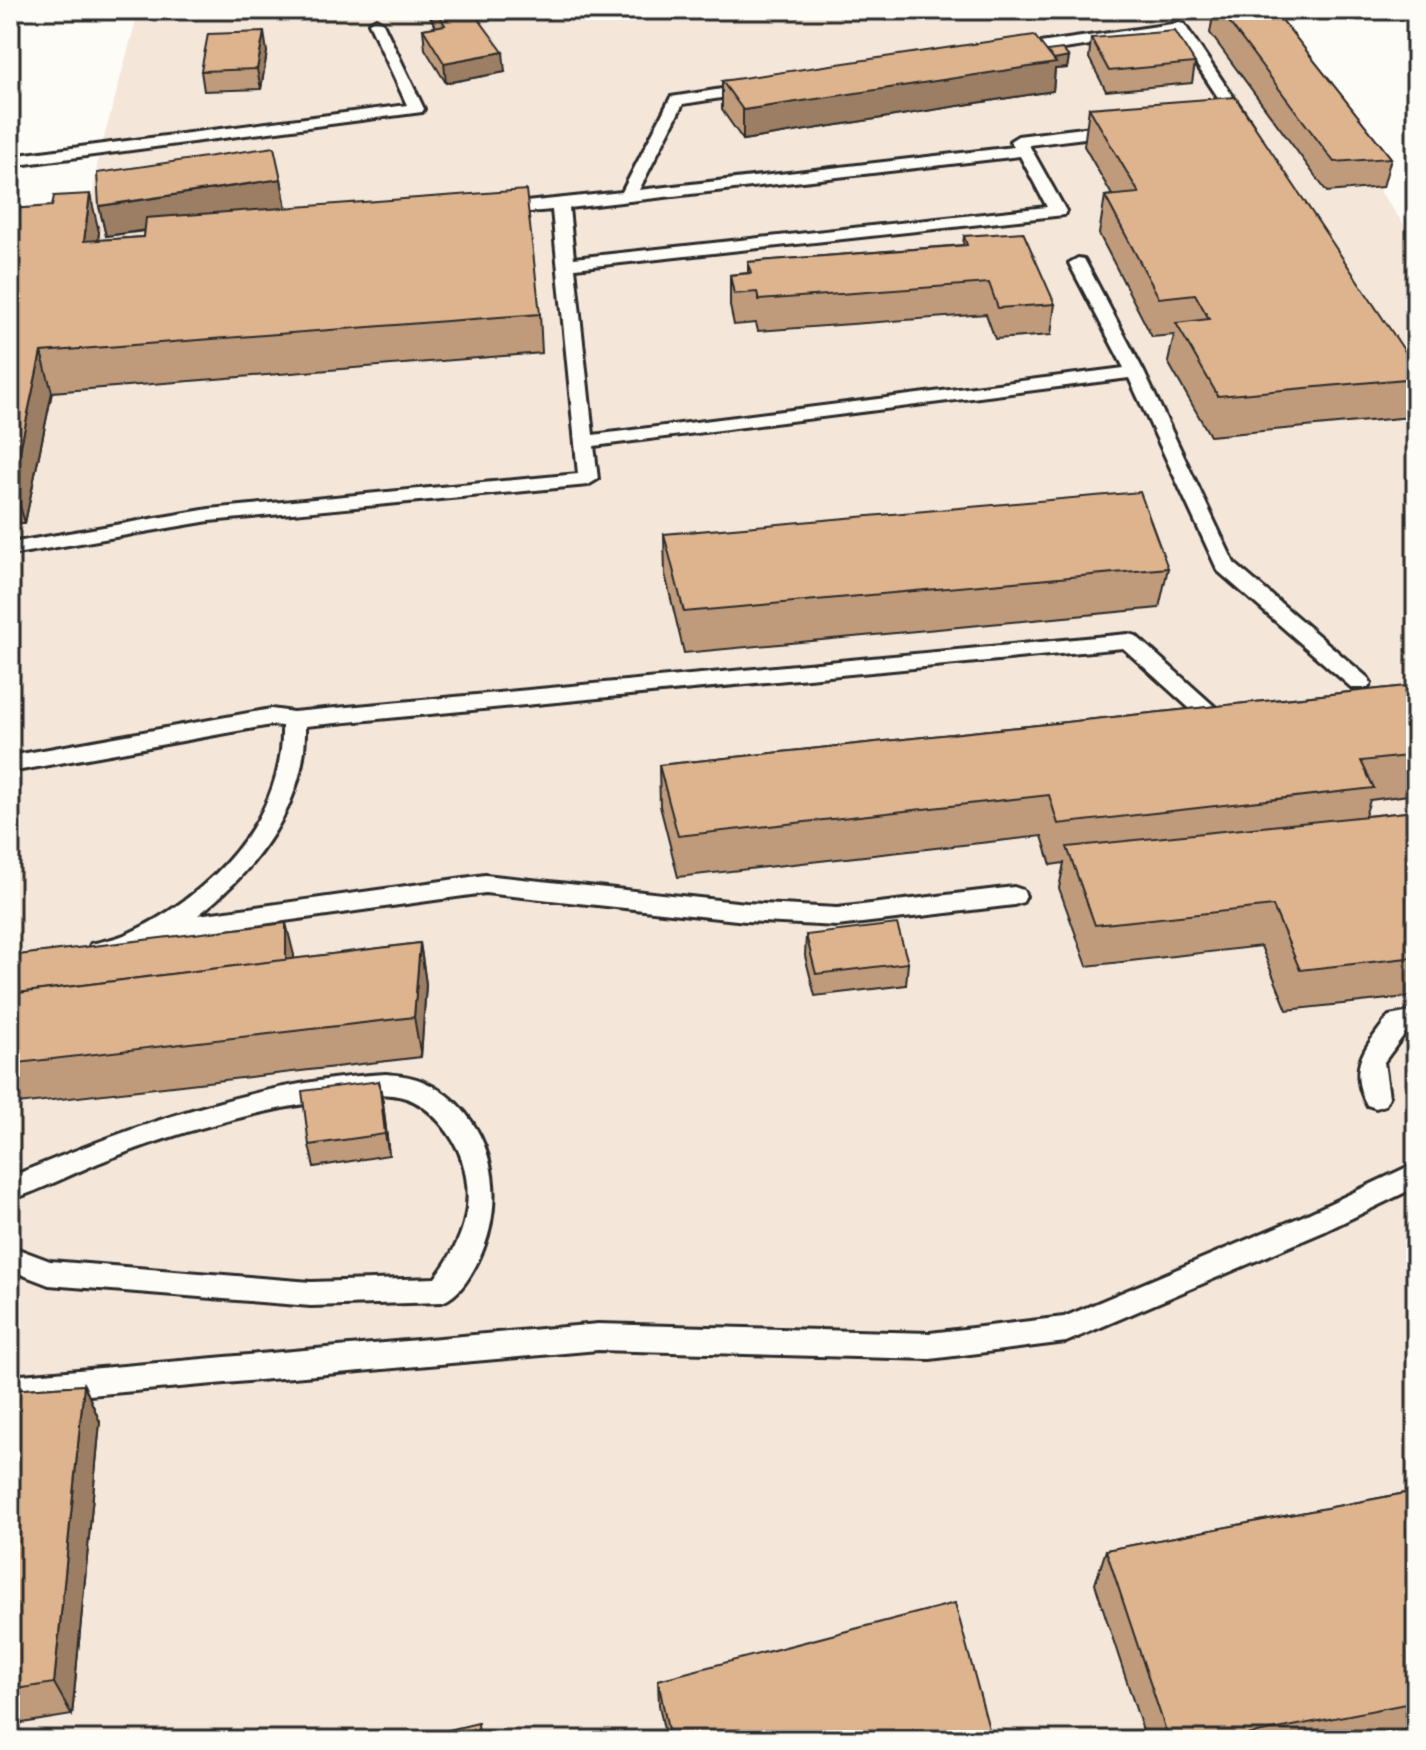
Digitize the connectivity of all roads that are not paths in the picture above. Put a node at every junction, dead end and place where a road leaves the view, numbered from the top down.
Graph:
1 (376, 23) dead end
2 (991, 55) edge
3 (771, 86) edge
4 (1127, 127) edge
5 (1255, 140) edge
6 (1025, 151) junction
7 (10, 161) edge
8 (628, 196) junction
9 (560, 204) junction
10 (481, 212) edge
11 (1078, 263) dead end
12 (566, 264) junction
13 (1135, 372) junction
14 (584, 442) junction
15 (10, 549) edge
16 (1360, 683) dead end
17 (293, 720) junction
18 (1216, 720) edge
19 (10, 764) edge
20 (1014, 896) dead end
21 (160, 929) junction
22 (85, 953) edge
23 (1416, 1021) edge
24 (1376, 1097) dead end
25 (1416, 1174) edge
26 (10, 1189) edge
27 (10, 1258) edge
28 (10, 1389) edge

1 - 7 lane
2 - 5 lane
3 - 8 lane
4 - 6 lane
6 - 8 lane
6 - 12 lane
8 - 9 lane
9 - 10 lane
9 - 12 lane
11 - 13 lane
12 - 14 lane
13 - 14 lane
13 - 16 lane
14 - 15 lane
17 - 18 lane
17 - 19 lane
17 - 21 lane
20 - 21 lane
21 - 22 lane
23 - 24 lane
25 - 28 lane
26 - 27 lane

